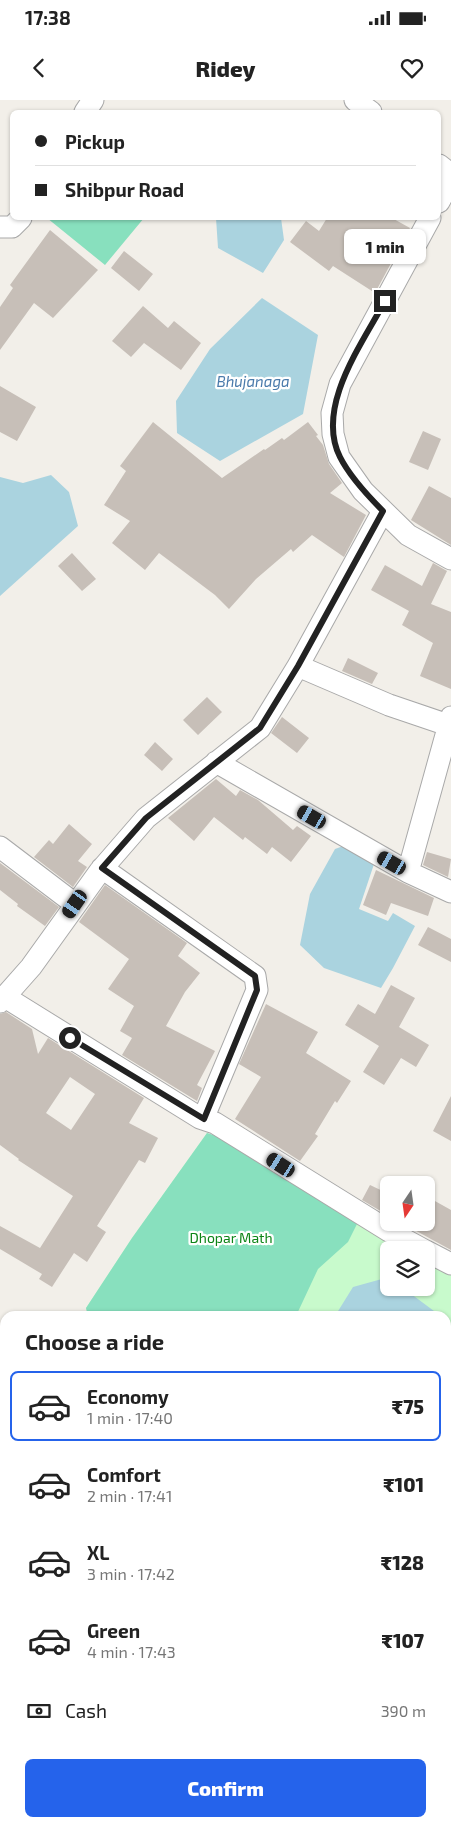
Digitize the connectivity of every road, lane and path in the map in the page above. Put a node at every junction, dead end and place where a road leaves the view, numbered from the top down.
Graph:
1 (355, 100) edge
2 (368, 110) edge
3 (451, 179) edge
4 (441, 198) edge
5 (19, 220) edge
6 (429, 220) edge
7 (0, 227) edge
8 (383, 511) junction
9 (451, 559) edge
10 (298, 666) junction
11 (450, 721) edge
12 (216, 762) junction
13 (0, 847) edge
14 (102, 868) junction
15 (408, 872) junction
16 (451, 892) edge
17 (75, 904) junction
18 (2, 1000) edge
19 (204, 1119) junction
20 (407, 1241) edge
21 (435, 1256) edge
22 (451, 1264) edge

1 - 2 street
3 - 4 street
5 - 7 street
6 - 8 street
8 - 9 street
8 - 10 street
10 - 11 street
10 - 12 street
11 - 15 street
12 - 14 street
12 - 15 street
13 - 17 street
14 - 17 street
14 - 19 street
15 - 16 street
17 - 18 street
18 - 19 street
19 - 20 street
21 - 22 street

